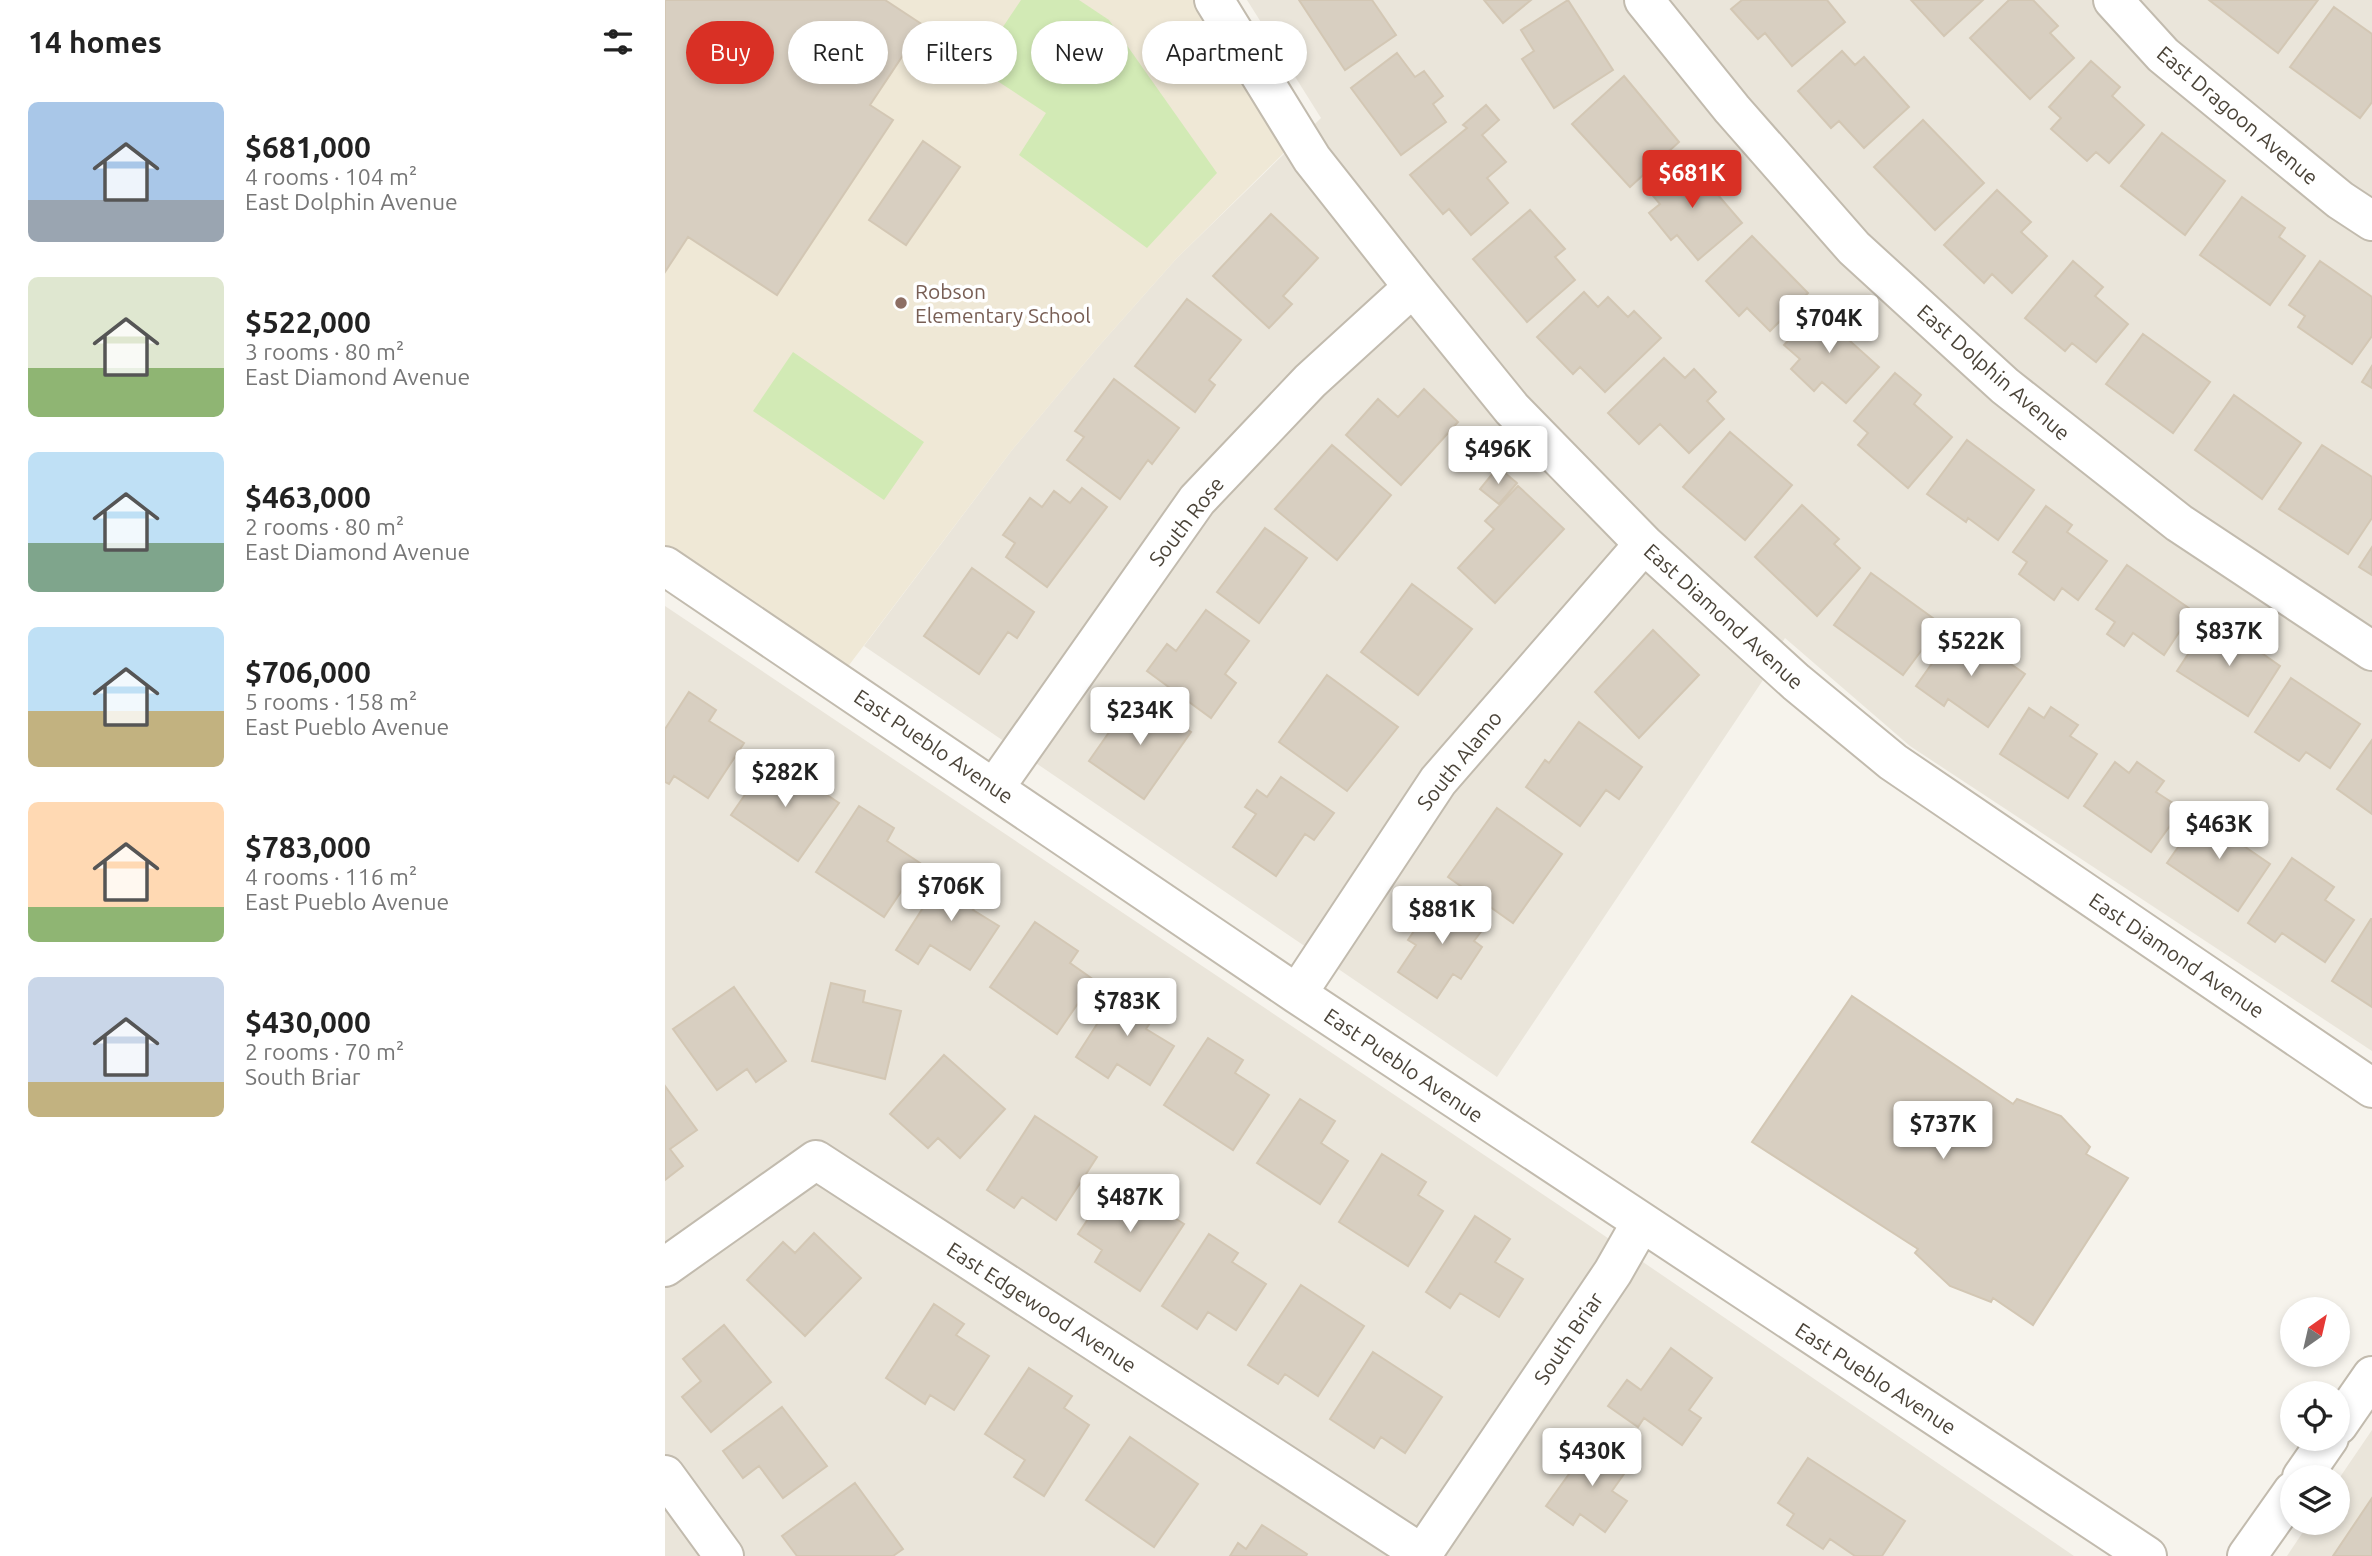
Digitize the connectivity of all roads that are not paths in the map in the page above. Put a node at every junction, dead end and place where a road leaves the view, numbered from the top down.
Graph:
1 (1214, 0) edge
2 (1644, 0) edge
3 (2113, 0) edge
4 (2372, 221) edge
5 (1413, 287) junction
6 (1644, 544) junction
7 (665, 566) edge
8 (2372, 651) edge
9 (995, 787) junction
10 (1297, 994) junction
11 (2372, 1088) edge
12 (1641, 1223) junction
13 (665, 1267) edge
14 (2372, 1376) edge
15 (2350, 1408) edge
16 (665, 1475) edge
17 (2280, 1510) edge
18 (1422, 1555) edge
19 (724, 1556) edge
20 (2147, 1556) edge
21 (2248, 1556) edge

1 - 5 street, East Diamond Avenue
2 - 8 street, East Dolphin Avenue
3 - 4 street, East Dragoon Avenue
5 - 6 street, East Diamond Avenue
5 - 9 street, South Rose
6 - 10 street, South Alamo
6 - 11 street, East Diamond Avenue
7 - 9 street, East Pueblo Avenue
9 - 10 street, East Pueblo Avenue
10 - 12 street, East Pueblo Avenue
12 - 18 street, South Briar
12 - 20 street, East Pueblo Avenue
13 - 18 street, East Edgewood Avenue
14 - 15 street
16 - 19 street
17 - 21 street

